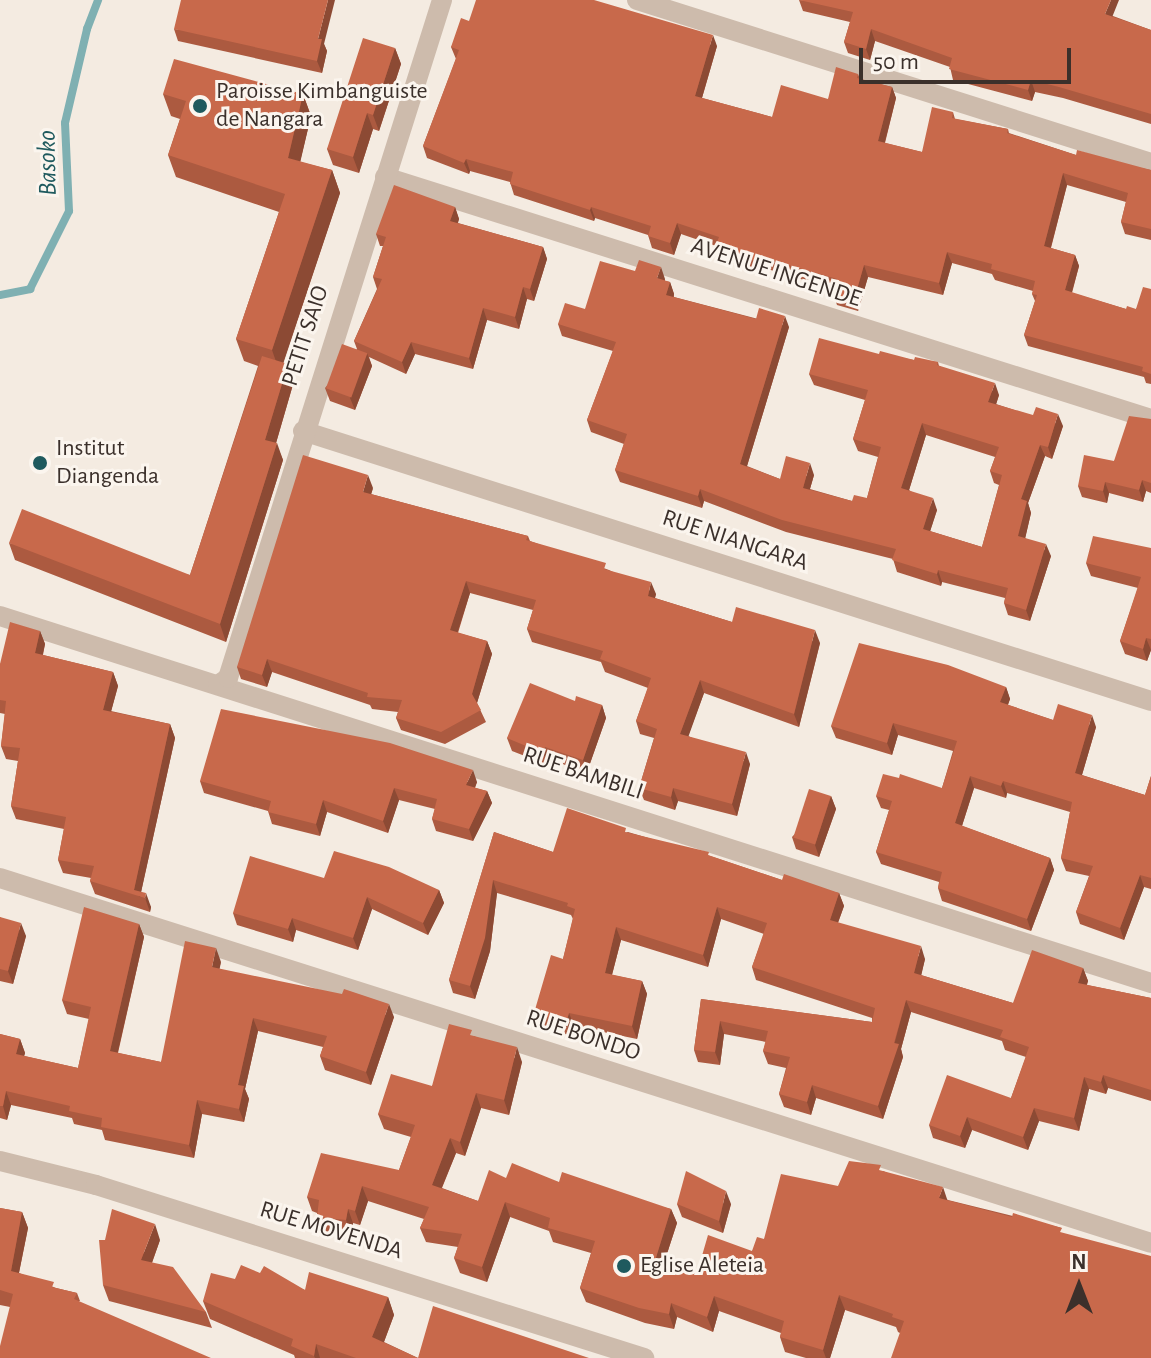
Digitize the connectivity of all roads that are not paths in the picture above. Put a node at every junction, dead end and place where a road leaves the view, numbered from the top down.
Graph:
1 (442, 0) edge
2 (637, 0) edge
3 (1151, 163) edge
4 (385, 177) junction
5 (1151, 419) edge
6 (303, 431) junction
7 (0, 616) edge
8 (218, 685) junction
9 (1151, 701) edge
10 (0, 878) edge
11 (1151, 983) edge
12 (0, 1161) edge
13 (1151, 1243) edge
14 (644, 1358) edge

1 - 4 street, PETIT SAIO
2 - 3 street
4 - 5 street, AVENUE INGENDE
4 - 6 street, PETIT SAIO
6 - 8 street, PETIT SAIO
6 - 9 street, RUE NIANGARA
7 - 8 street, RUE BAMBILI
8 - 11 street, RUE BAMBILI
10 - 13 street, RUE BONDO
12 - 14 street, RUE MOVENDA

